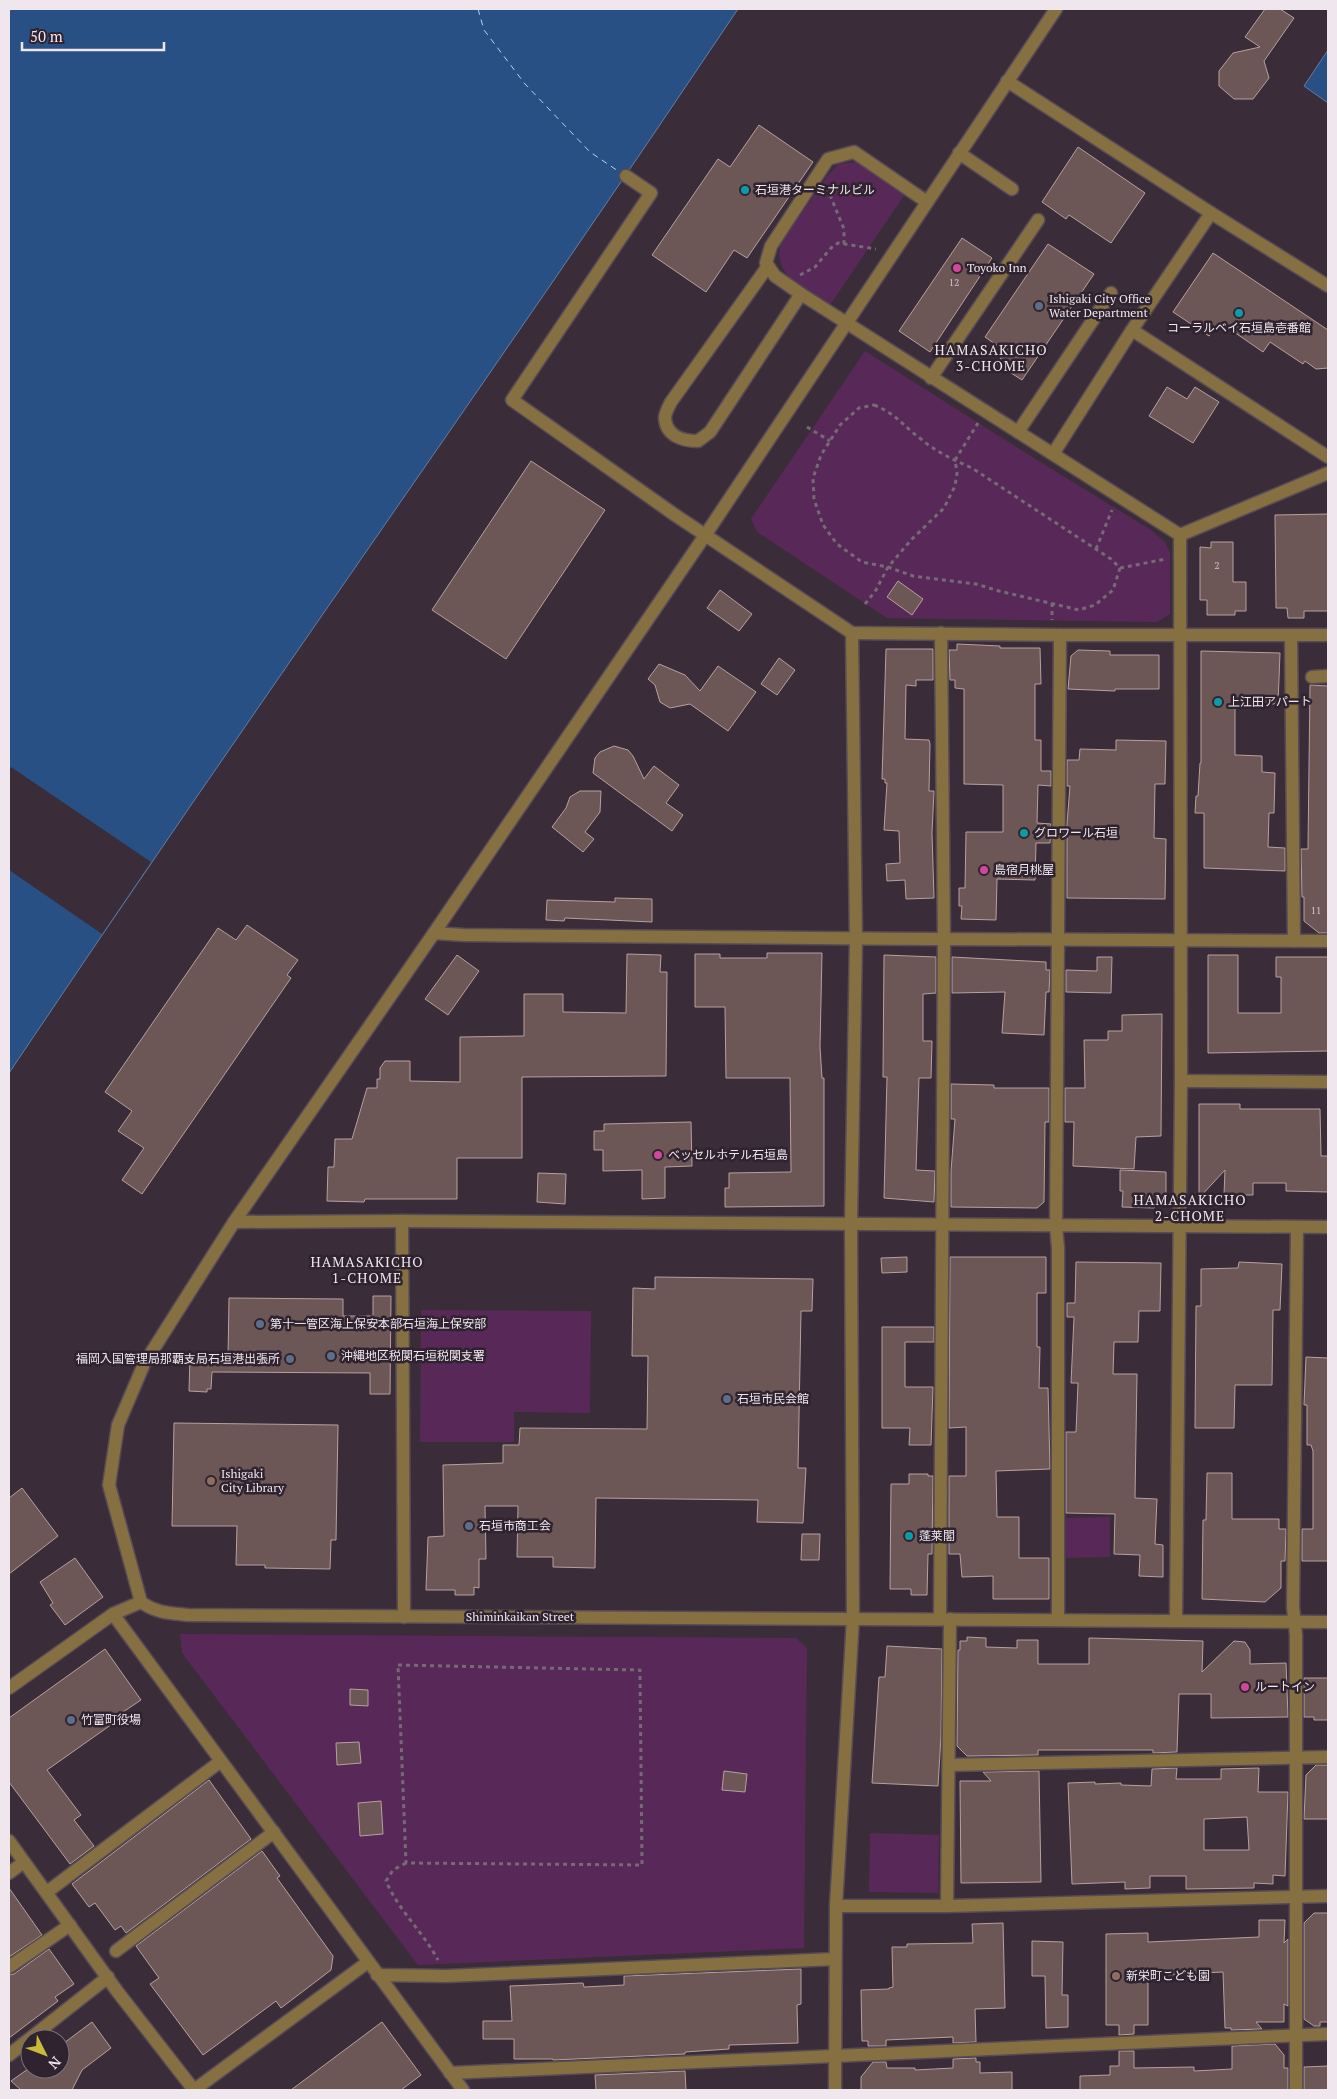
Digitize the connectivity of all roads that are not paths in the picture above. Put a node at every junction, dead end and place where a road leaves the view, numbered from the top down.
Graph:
1 (1056, 9) edge
2 (1007, 81) junction
3 (959, 154) junction
4 (626, 176) dead end
5 (1012, 190) dead end
6 (927, 202) junction
7 (1211, 213) junction
8 (1038, 220) dead end
9 (768, 266) junction
10 (1328, 286) edge
11 (1111, 293) dead end
12 (801, 294) junction
13 (847, 324) junction
14 (1132, 330) junction
15 (931, 378) junction
16 (1018, 432) junction
17 (1053, 454) junction
18 (1328, 457) edge
19 (1328, 473) edge
20 (706, 534) junction
21 (1180, 535) junction
22 (852, 633) junction
23 (941, 633) junction
24 (1181, 634) junction
25 (1060, 635) junction
26 (1291, 635) junction
27 (1328, 635) edge
28 (1328, 676) edge
29 (1312, 677) dead end
30 (434, 933) junction
31 (944, 939) junction
32 (856, 940) junction
33 (1180, 940) junction
34 (1294, 941) junction
35 (1328, 941) edge
36 (1058, 942) junction
37 (1181, 1081) junction
38 (1328, 1082) edge
39 (402, 1220) junction
40 (234, 1222) junction
41 (850, 1225) junction
42 (941, 1225) junction
43 (1056, 1226) junction
44 (1179, 1226) junction
45 (1297, 1227) junction
46 (1328, 1227) edge
47 (141, 1602) junction
48 (113, 1614) junction
49 (404, 1617) junction
50 (853, 1618) junction
51 (945, 1619) junction
52 (1058, 1620) junction
53 (1176, 1620) junction
54 (1295, 1622) junction
55 (1328, 1622) edge
56 (9, 1688) edge
57 (1328, 1757) edge
58 (1297, 1758) junction
59 (221, 1761) junction
60 (949, 1765) junction
61 (274, 1832) junction
62 (9, 1841) edge
63 (24, 1862) junction
64 (9, 1873) edge
65 (47, 1892) junction
66 (1328, 1896) edge
67 (1295, 1897) junction
68 (836, 1906) junction
69 (947, 1906) junction
70 (70, 1925) junction
71 (116, 1950) dead end
72 (835, 1959) junction
73 (368, 1962) junction
74 (9, 1967) edge
75 (377, 1975) junction
76 (108, 1977) junction
77 (1328, 2034) edge
78 (1297, 2035) junction
79 (9, 2055) edge
80 (834, 2056) junction
81 (450, 2073) junction
82 (194, 2090) edge
83 (463, 2090) edge
84 (835, 2090) edge
85 (1296, 2090) edge

1 - 2 street
2 - 3 street
2 - 7 street
3 - 5 street
3 - 6 street
4 - 20 street
6 - 9 street
6 - 13 street
7 - 10 street
7 - 14 street
8 - 15 street
9 - 12 street
9 - 12 street
11 - 16 street
12 - 13 street
13 - 15 street
13 - 20 street
14 - 17 street
14 - 18 street
15 - 16 street
16 - 17 street
17 - 21 street
19 - 21 street
20 - 22 street
20 - 30 street
21 - 24 street
22 - 23 street
22 - 32 street
23 - 25 street
23 - 31 street
24 - 25 street
24 - 26 street
24 - 33 street
25 - 36 street
26 - 27 street
26 - 34 street
28 - 29 street
30 - 32 street
30 - 40 street
31 - 32 street
31 - 36 street
31 - 42 street
32 - 41 street
33 - 34 street
33 - 36 street
33 - 37 street
34 - 35 street
36 - 43 street
37 - 38 street
37 - 44 street
39 - 40 street
39 - 41 street
39 - 49 street
40 - 47 street
41 - 42 street
41 - 50 street
42 - 43 street
42 - 51 street
43 - 44 street
43 - 52 street
44 - 45 street
44 - 53 street
45 - 46 street
45 - 54 street
47 - 48 street
47 - 49 street, Shiminkaikan Street
48 - 56 street
48 - 59 street
49 - 50 street, Shiminkaikan Street
50 - 51 street, Shiminkaikan Street
50 - 68 street
51 - 52 street, Shiminkaikan Street
51 - 60 street
52 - 53 street, Shiminkaikan Street
53 - 54 street, Shiminkaikan Street
54 - 55 street, Shiminkaikan Street
54 - 58 street
57 - 58 street
58 - 60 street
58 - 67 street
59 - 61 street
59 - 65 street
60 - 69 street
61 - 71 street
61 - 73 street
62 - 63 street
63 - 64 street
63 - 65 street
65 - 70 street
66 - 67 street
67 - 69 street
67 - 78 street
68 - 69 street
68 - 72 street
70 - 74 street
70 - 76 street
72 - 75 street
72 - 80 street
73 - 75 street
73 - 82 street
75 - 81 street
76 - 79 street
76 - 82 street
77 - 78 street
78 - 80 street
78 - 85 street
80 - 81 street
80 - 84 street
81 - 83 street

